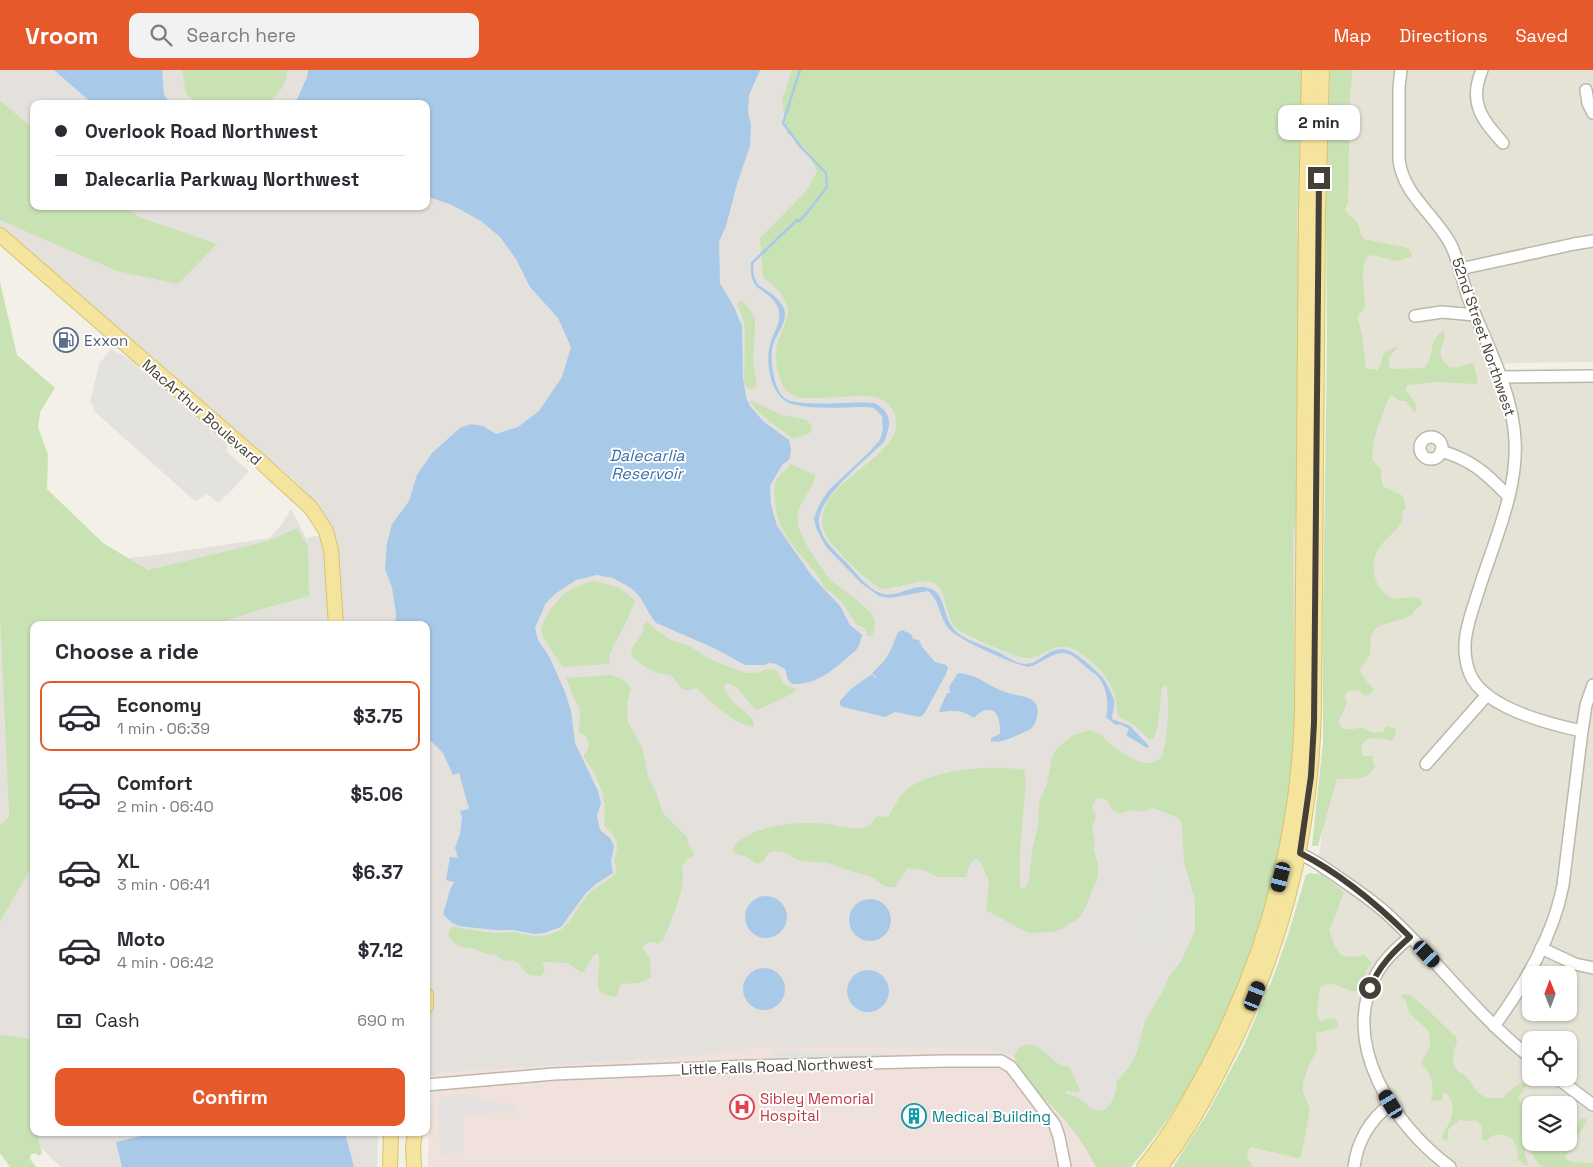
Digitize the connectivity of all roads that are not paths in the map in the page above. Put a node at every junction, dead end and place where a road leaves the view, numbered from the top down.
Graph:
1 (1309, 70) edge
2 (1322, 70) edge
3 (1401, 70) edge
4 (1482, 70) edge
5 (1586, 90) dead end
6 (1593, 113) edge
7 (1503, 143) dead end
8 (0, 236) edge
9 (1593, 241) edge
10 (1460, 269) junction
11 (1475, 315) junction
12 (1415, 316) dead end
13 (1593, 376) edge
14 (1500, 377) junction
15 (1441, 451) dead end
16 (1508, 496) junction
17 (336, 621) edge
18 (1593, 685) edge
19 (1487, 695) junction
20 (1582, 731) junction
21 (1426, 764) dead end
22 (1294, 851) junction
23 (1410, 937) junction
24 (1541, 948) junction
25 (1593, 968) edge
26 (1494, 1026) junction
27 (1522, 1050) edge
28 (430, 1085) edge
29 (1568, 1086) edge
30 (1391, 1104) junction
31 (1593, 1105) edge
32 (392, 1136) edge
33 (414, 1136) edge
34 (390, 1167) edge
35 (414, 1167) edge
36 (1065, 1167) edge
37 (1144, 1167) edge
38 (1160, 1167) edge
39 (1354, 1167) edge
40 (1450, 1167) edge

1 - 22 main road
2 - 22 main road
3 - 10 street, 52nd Street Northwest
4 - 7 street
5 - 6 street
8 - 17 main road, MacArthur Boulevard
9 - 10 street
10 - 11 street, 52nd Street Northwest
11 - 12 street
11 - 14 street, 52nd Street Northwest
13 - 14 street
14 - 16 street, 52nd Street Northwest
15 - 16 street
16 - 19 street, 52nd Street Northwest
18 - 20 street
19 - 20 street
19 - 21 street
20 - 24 street
22 - 23 street
22 - 37 main road
22 - 38 main road
23 - 26 street
23 - 30 street
24 - 25 street
24 - 26 street
26 - 27 street
28 - 36 street, Little Falls Road Northwest
29 - 31 street
30 - 39 street
30 - 40 street
32 - 34 main road
33 - 35 main road

